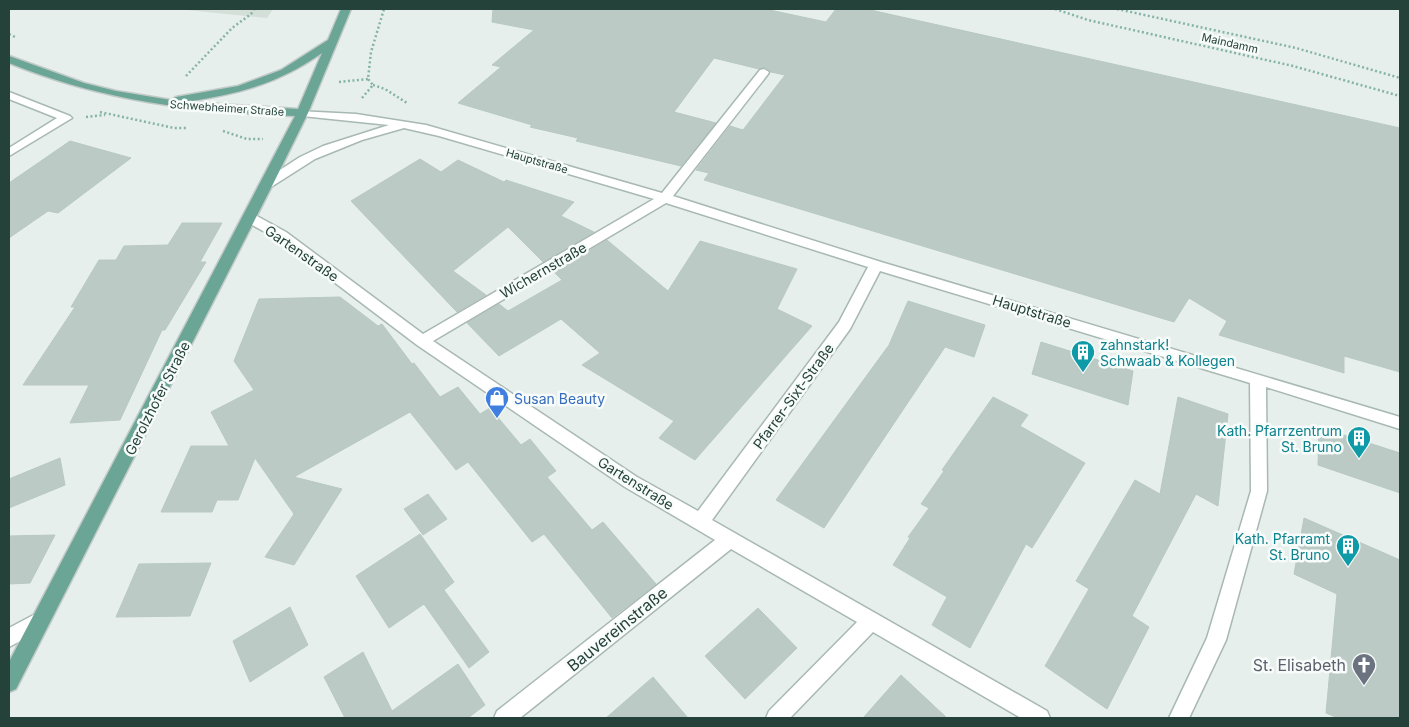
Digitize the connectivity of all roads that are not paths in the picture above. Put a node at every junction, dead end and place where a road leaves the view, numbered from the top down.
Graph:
1 (346, 9) edge
2 (333, 41) junction
3 (9, 59) edge
4 (764, 72) dead end
5 (9, 94) edge
6 (155, 102) junction
7 (302, 113) junction
8 (408, 124) junction
9 (9, 153) edge
10 (267, 184) junction
11 (665, 198) junction
12 (250, 218) junction
13 (876, 265) junction
14 (422, 341) junction
15 (1258, 379) junction
16 (1400, 423) edge
17 (700, 522) junction
18 (730, 539) junction
19 (41, 620) junction
20 (871, 621) junction
21 (9, 638) edge
22 (9, 682) edge
23 (504, 718) edge
24 (776, 718) edge
25 (1040, 718) edge
26 (1179, 718) edge

1 - 2 main road, Gerolzhofer Straße
2 - 6 main road
2 - 7 main road, Gerolzhofer Straße
3 - 6 main road, Schwebheimer Straße
4 - 11 street
5 - 9 street
6 - 7 main road, Schwebheimer Straße
7 - 8 street, Hauptstraße
7 - 10 main road, Gerolzhofer Straße
8 - 10 street, Hauptstraße
8 - 11 street, Hauptstraße
10 - 12 main road, Gerolzhofer Straße
11 - 13 street, Hauptstraße
11 - 14 street, Wichernstraße
12 - 14 street, Gartenstraße
12 - 19 main road, Gerolzhofer Straße
13 - 15 street, Hauptstraße
13 - 17 street, Pfarrer-Sixt-Straße
14 - 17 street, Gartenstraße
15 - 16 street, Hauptstraße
15 - 26 street
17 - 18 street, Gartenstraße
18 - 20 street, Gartenstraße
18 - 23 street, Bauvereinstraße
19 - 21 street
19 - 22 main road, Gerolzhofer Straße
20 - 24 street
20 - 25 street, Gartenstraße

